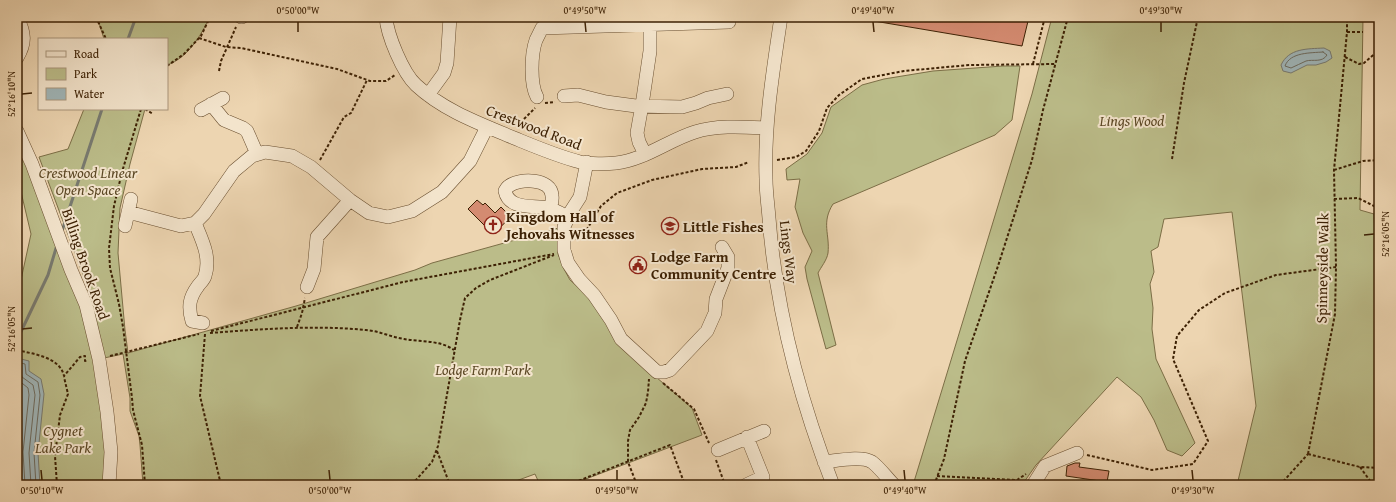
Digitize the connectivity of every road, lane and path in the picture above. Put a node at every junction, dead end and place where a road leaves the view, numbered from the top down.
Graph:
1 (17, 17) edge
2 (96, 17) edge
3 (210, 17) edge
4 (242, 17) edge
5 (386, 17) edge
6 (450, 17) edge
7 (781, 17) edge
8 (1045, 17) edge
9 (1068, 17) edge
10 (1198, 17) edge
11 (1346, 17) edge
12 (650, 21) edge
13 (726, 21) edge
14 (1347, 32) junction
15 (1363, 32) dead end
16 (106, 38) edge
17 (199, 38) junction
18 (227, 47) junction
19 (1379, 50) edge
20 (1344, 56) junction
21 (17, 58) edge
22 (1033, 64) junction
23 (1055, 64) junction
24 (168, 65) edge
25 (404, 68) junction
26 (219, 70) dead end
27 (367, 80) junction
28 (727, 94) dead end
29 (428, 95) junction
30 (564, 96) dead end
31 (541, 100) joint
32 (212, 104) dead end
33 (642, 105) junction
34 (141, 110) edge
35 (147, 110) edge
36 (153, 114) dead end
37 (487, 127) junction
38 (767, 128) junction
39 (17, 131) edge
40 (513, 137) junction
41 (258, 154) junction
42 (645, 154) junction
43 (1172, 159) dead end
44 (776, 160) dead end
45 (1379, 160) edge
46 (587, 162) junction
47 (749, 162) dead end
48 (315, 169) junction
49 (1334, 170) junction
50 (132, 199) dead end
51 (1334, 199) junction
52 (350, 200) junction
53 (1379, 206) edge
54 (550, 209) dead end
55 (128, 212) junction
56 (568, 217) junction
57 (194, 222) junction
58 (125, 226) dead end
59 (722, 247) dead end
60 (562, 252) junction
61 (1336, 267) junction
62 (307, 287) joint
63 (303, 307) junction
64 (296, 327) junction
65 (204, 328) junction
66 (17, 350) edge
67 (455, 350) junction
68 (126, 352) junction
69 (99, 359) junction
70 (649, 366) junction
71 (64, 376) junction
72 (764, 431) dead end
73 (747, 438) junction
74 (436, 450) junction
75 (718, 450) dead end
76 (1077, 453) joint
77 (1308, 454) junction
78 (628, 462) junction
79 (824, 462) junction
80 (1360, 467) junction
81 (1379, 468) edge
82 (1029, 472) dead end
83 (937, 476) junction
84 (765, 481) edge
85 (57, 485) edge
86 (109, 485) edge
87 (145, 485) edge
88 (221, 485) edge
89 (406, 485) edge
90 (450, 485) edge
91 (579, 485) edge
92 (638, 485) edge
93 (685, 485) edge
94 (746, 485) edge
95 (833, 485) edge
96 (894, 485) edge
97 (934, 485) edge
98 (1033, 485) edge
99 (1280, 485) edge
100 (1374, 485) edge

1 - 21 street
2 - 16 path
3 - 17 path
4 - 18 path
5 - 25 street, Crestwood Road
6 - 29 street
7 - 38 street, Lings Way
8 - 22 path
9 - 23 path
10 - 43 path
11 - 14 path
12 - 13 street
12 - 31 street
12 - 33 street
14 - 15 path
14 - 20 path
17 - 18 path
17 - 24 path
18 - 26 path
18 - 27 path
19 - 20 path
20 - 49 path
22 - 23 path
22 - 44 path
23 - 83 path
25 - 27 path
25 - 29 street, Crestwood Road
27 - 48 path
28 - 33 street
29 - 37 street, Crestwood Road
30 - 33 street
31 - 40 path
32 - 41 street
33 - 42 street
34 - 68 path
35 - 36 path
37 - 40 street, Crestwood Road
37 - 52 street
38 - 42 street, Crestwood Road
38 - 79 street, Lings Way
39 - 69 street, Billing Brook Road
40 - 46 street, Crestwood Road
41 - 48 street
41 - 57 street
42 - 46 street, Crestwood Road
45 - 49 path
46 - 56 street
47 - 60 path
48 - 52 street
49 - 51 path
50 - 55 street
51 - 53 path, Spinneyside Walk
51 - 61 path, Spinneyside Walk
52 - 62 street
54 - 56 street
55 - 57 street
55 - 58 street
56 - 60 street
57 - 65 street
59 - 70 street
60 - 63 path
60 - 67 path
60 - 70 street
61 - 76 path
61 - 77 path, Spinneyside Walk
62 - 63 path
63 - 64 path
63 - 65 path
64 - 65 path
64 - 67 path
65 - 68 path
65 - 88 path
66 - 71 path
67 - 74 path
68 - 69 path
68 - 87 path
69 - 71 path
69 - 86 street, Billing Brook Road
70 - 78 path
71 - 85 path
72 - 73 street
73 - 75 street
73 - 84 street
74 - 89 path
74 - 90 path
76 - 98 street
77 - 80 path
77 - 99 path
78 - 91 path
78 - 92 path
78 - 93 path
79 - 95 street, Lings Way
79 - 96 street
80 - 81 path
80 - 100 path
82 - 83 path
83 - 97 path
84 - 94 street

